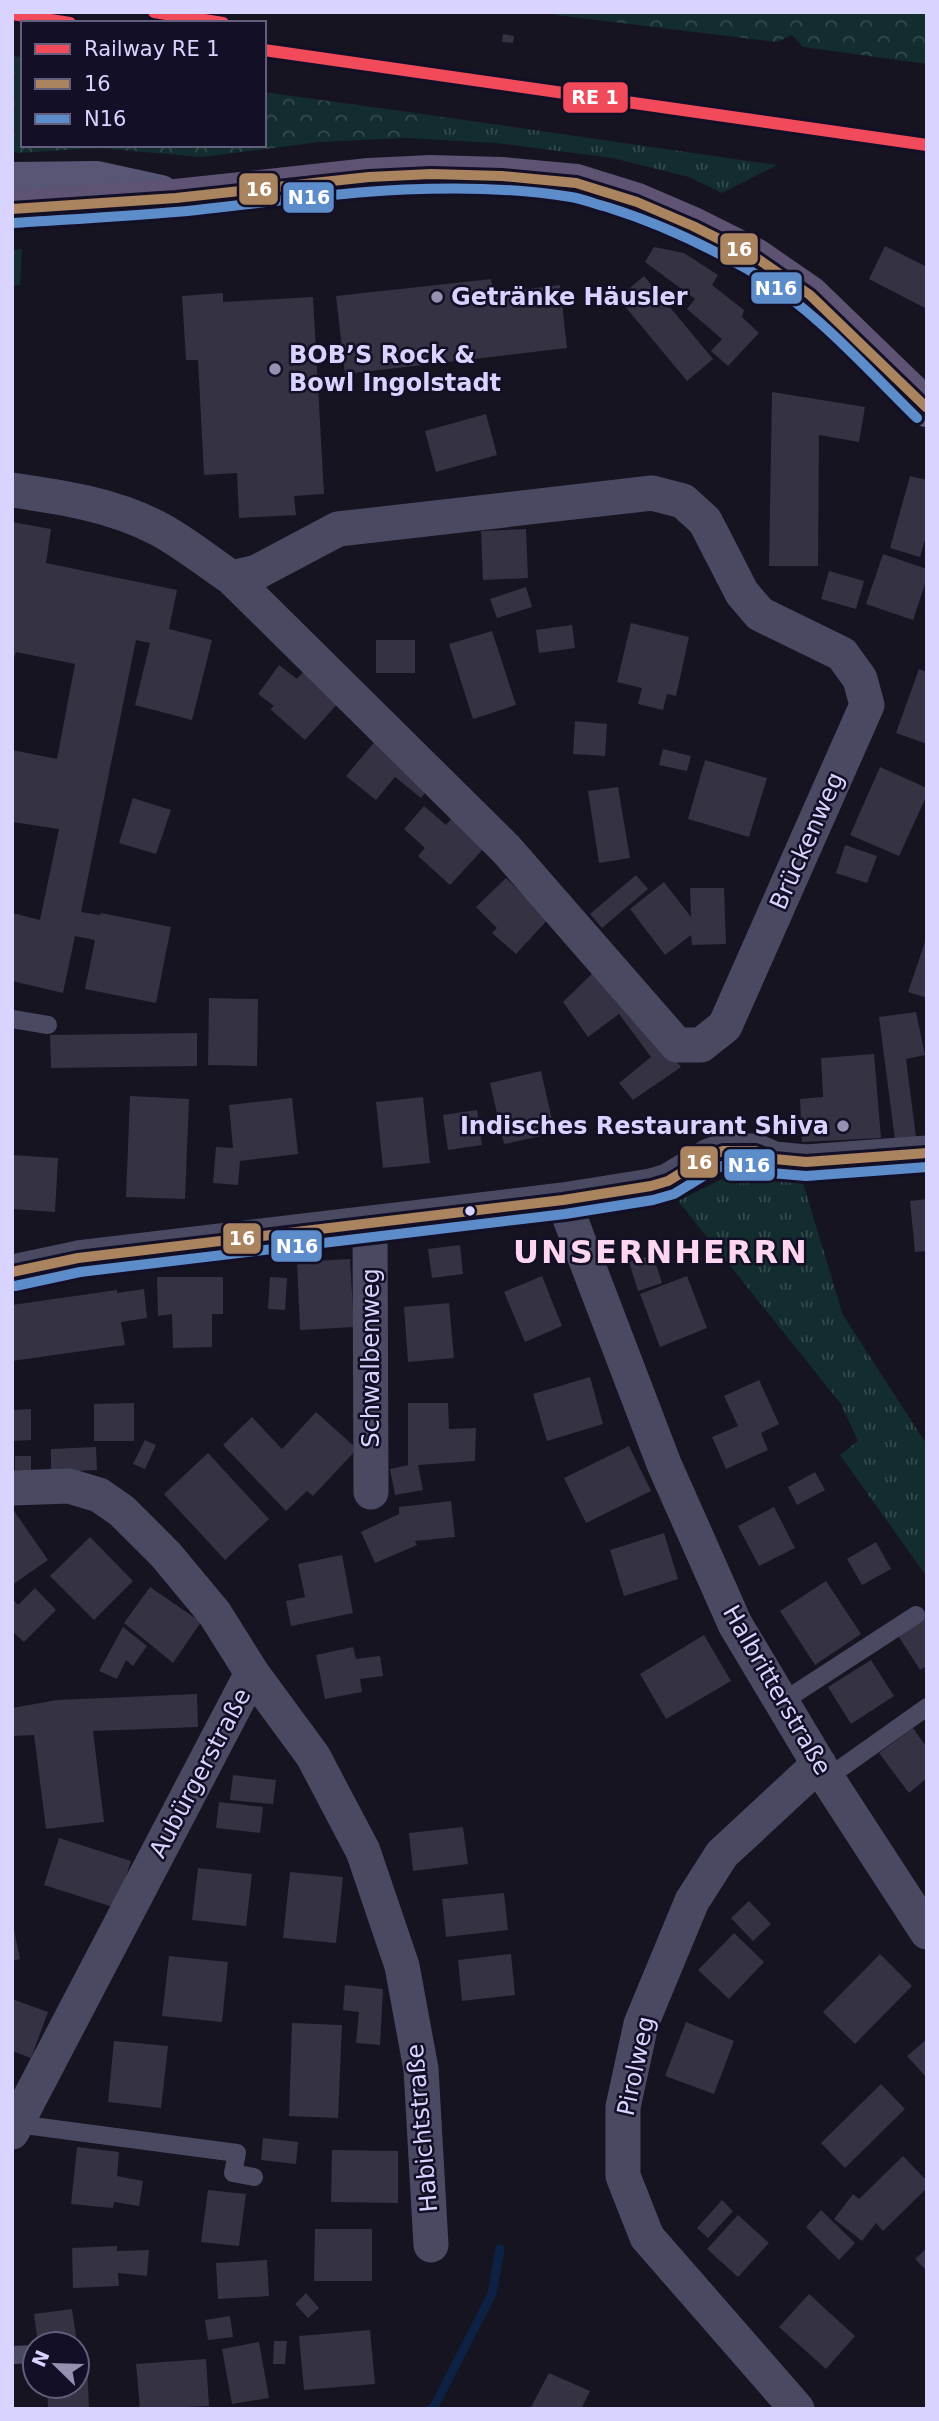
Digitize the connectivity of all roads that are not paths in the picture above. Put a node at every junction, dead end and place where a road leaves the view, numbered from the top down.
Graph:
1 (12, 181) edge
2 (176, 198) junction
3 (12, 209) edge
4 (927, 408) edge
5 (12, 490) edge
6 (232, 578) junction
7 (12, 1019) edge
8 (48, 1025) dead end
9 (927, 1153) edge
10 (563, 1199) junction
11 (370, 1223) junction
12 (12, 1272) edge
13 (12, 1488) edge
14 (371, 1492) dead end
15 (916, 1615) dead end
16 (252, 1673) junction
17 (782, 1702) junction
18 (927, 1707) edge
19 (823, 1771) junction
20 (927, 1932) edge
21 (15, 2128) edge
22 (254, 2177) dead end
23 (431, 2245) dead end
24 (797, 2409) edge

1 - 2 main road
2 - 3 main road
2 - 4 main road
5 - 6 street, Brückenweg
6 - 6 street, Brückenweg
7 - 8 lane
9 - 10 street
10 - 11 street
10 - 17 street, Halbritterstraße
11 - 12 street
11 - 14 street, Schwalbenweg
13 - 16 street, Aubürgerstraße
15 - 17 lane
16 - 21 street, Aubürgerstraße
16 - 23 street, Habichtstraße
17 - 19 street, Halbritterstraße
18 - 19 lane
19 - 20 street, Halbritterstraße
19 - 24 street, Pirolweg
21 - 22 lane, Aubürgerstraße

